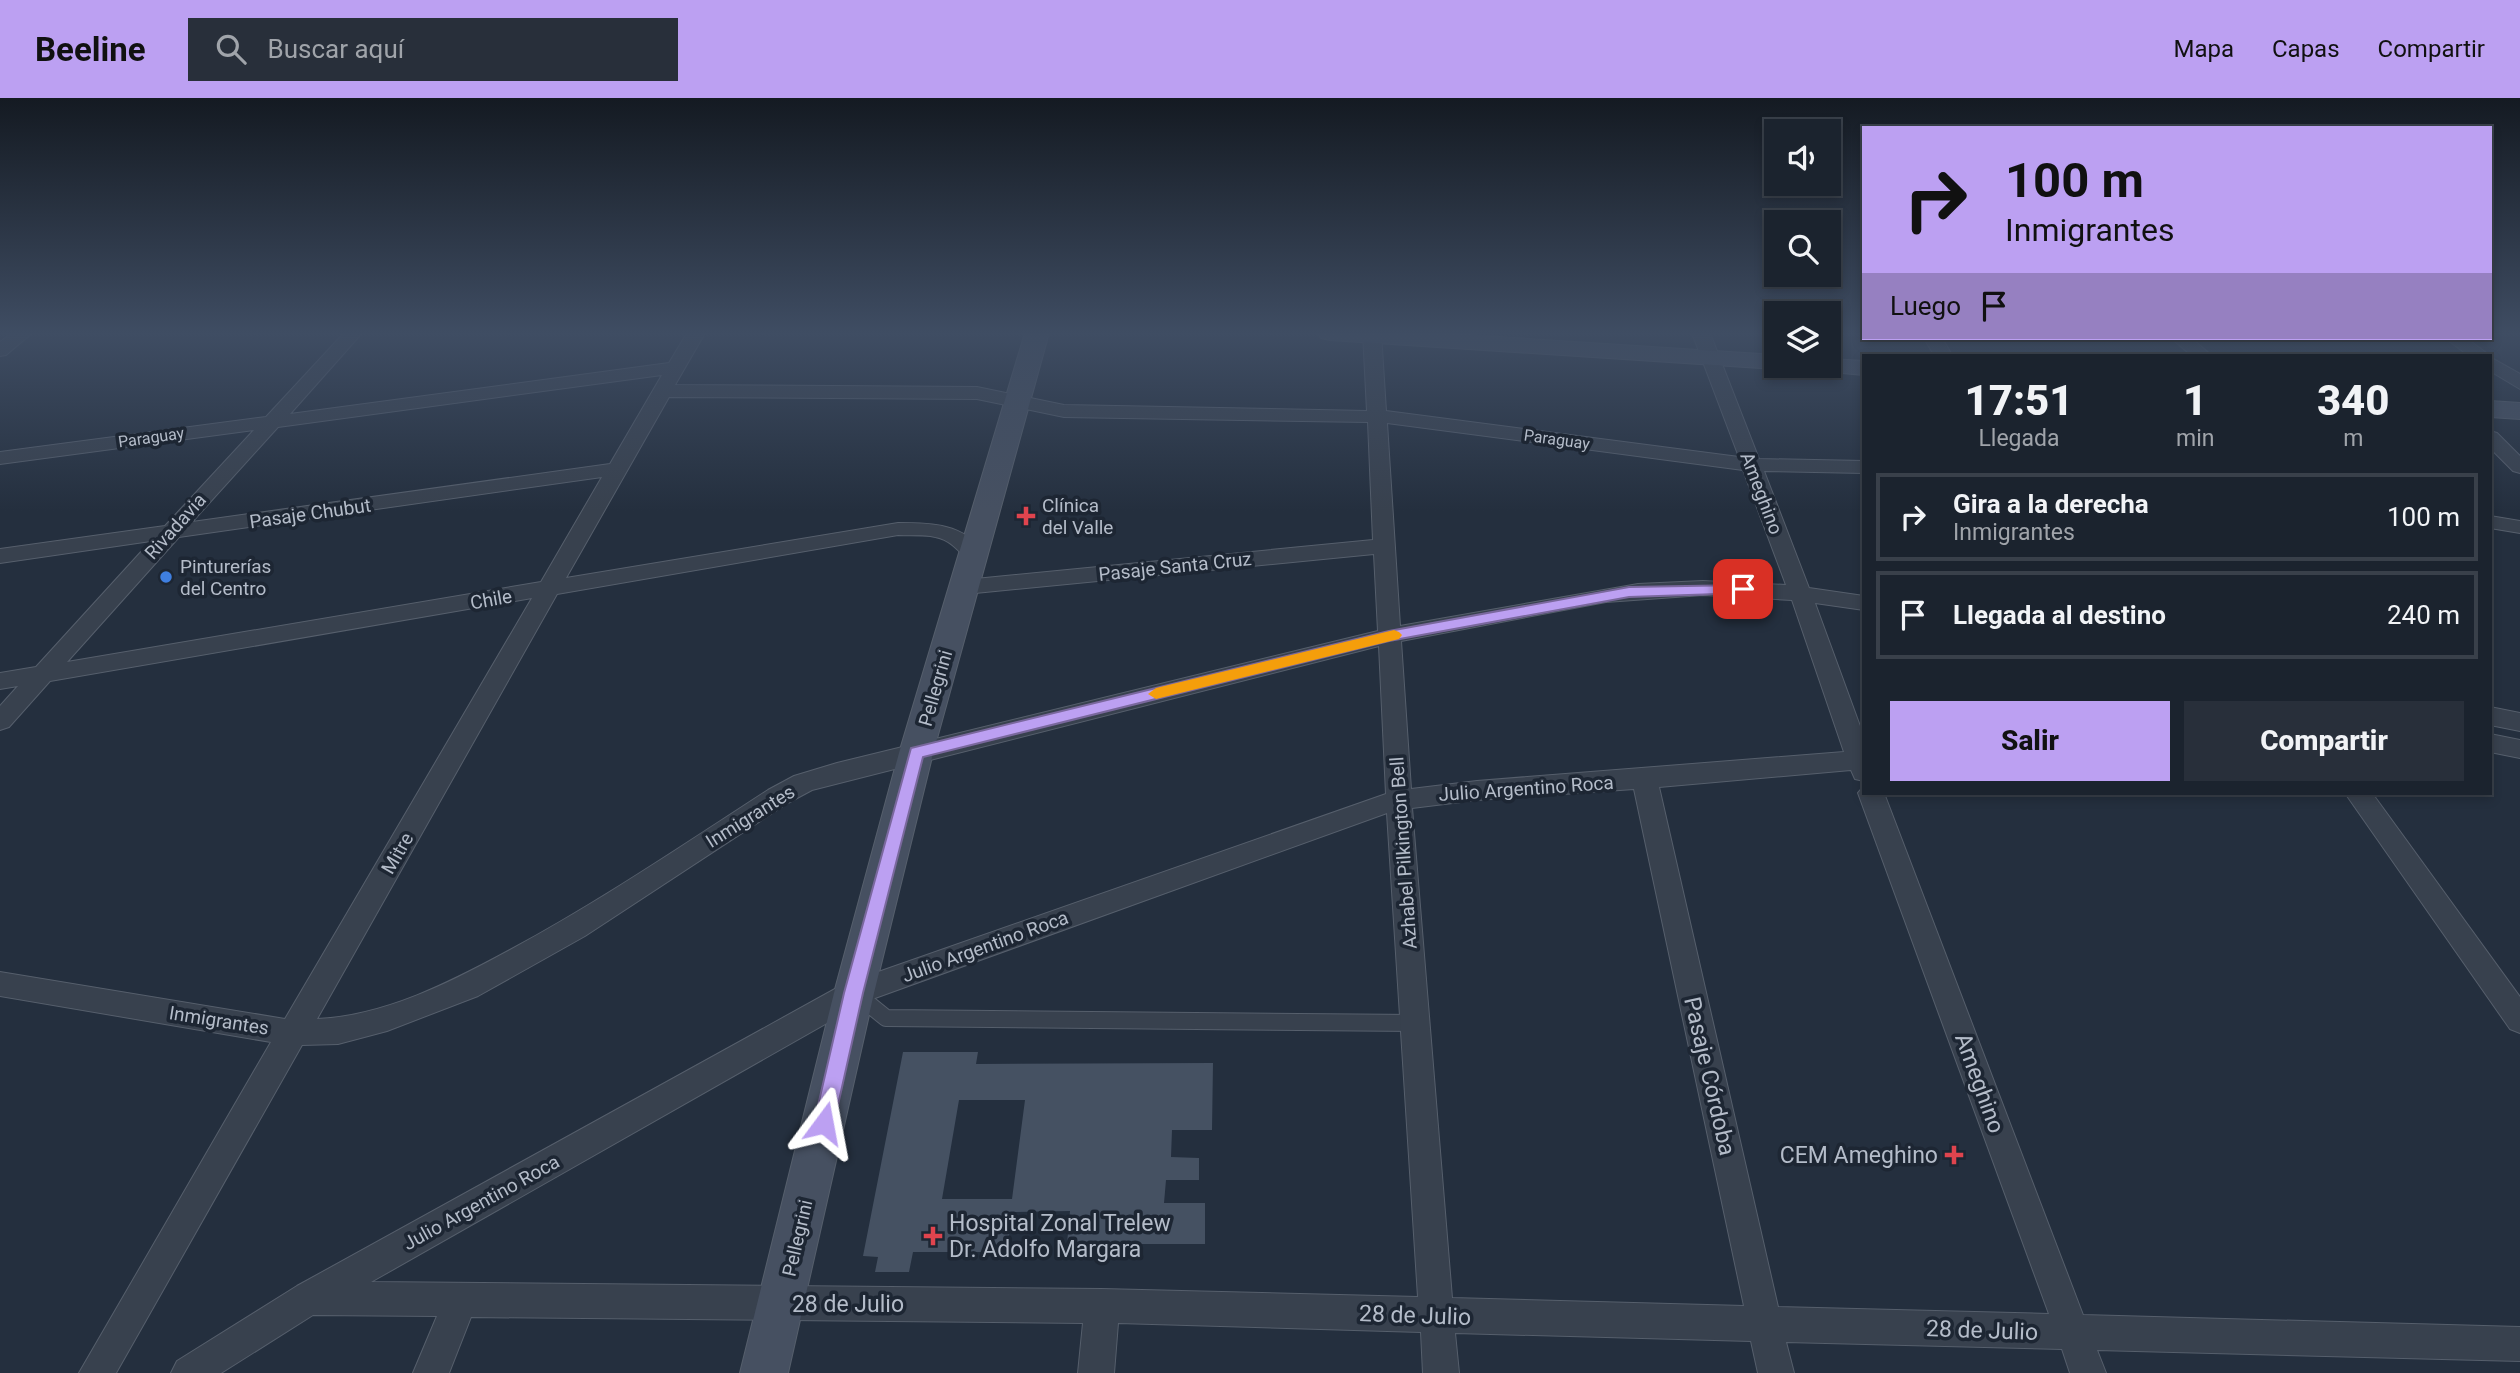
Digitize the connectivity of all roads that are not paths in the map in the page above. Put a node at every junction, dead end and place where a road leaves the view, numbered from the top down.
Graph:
1 (298, 392) edge
2 (542, 392) edge
3 (662, 392) edge
4 (966, 392) edge
5 (1021, 392) edge
6 (1375, 392) edge
7 (1724, 392) edge
8 (1018, 402) junction
9 (2492, 410) edge
10 (2520, 411) edge
11 (1376, 416) junction
12 (272, 421) junction
13 (2492, 439) edge
14 (0, 458) edge
15 (1750, 465) junction
16 (1862, 467) edge
17 (2520, 467) edge
18 (619, 470) junction
19 (2492, 522) edge
20 (2520, 527) edge
21 (168, 533) junction
22 (1385, 546) junction
23 (0, 556) edge
24 (970, 570) junction
25 (549, 589) junction
26 (1800, 592) junction
27 (1862, 603) edge
28 (1389, 636) junction
29 (44, 675) junction
30 (0, 681) edge
31 (2492, 716) edge
32 (0, 721) edge
33 (2520, 722) edge
34 (2492, 743) edge
35 (2520, 750) edge
36 (916, 752) junction
37 (1862, 764) edge
38 (1644, 779) junction
39 (1872, 795) edge
40 (2359, 795) edge
41 (1399, 800) junction
42 (0, 984) edge
43 (854, 993) junction
44 (2520, 1020) edge
45 (1416, 1023) junction
46 (294, 1033) junction
47 (309, 1298) junction
48 (461, 1300) junction
49 (781, 1304) junction
50 (1102, 1306) junction
51 (1438, 1316) junction
52 (1765, 1324) junction
53 (2073, 1332) junction
54 (2520, 1344) edge
55 (97, 1373) edge
56 (189, 1373) edge
57 (431, 1373) edge
58 (764, 1373) edge
59 (1096, 1373) edge
60 (1441, 1373) edge
61 (1776, 1373) edge
62 (2088, 1373) edge

1 - 12 street, Rivadavia
2 - 12 street, Paraguay
3 - 18 street, Mitre
4 - 8 street, Paraguay
5 - 8 street, Pellegrini
6 - 11 street, Azhabel Pilkington Bell
7 - 15 street, Ameghino
8 - 11 street, Paraguay
8 - 24 street, Pellegrini
9 - 10 street
11 - 15 street, Paraguay
11 - 22 street, Azhabel Pilkington Bell
12 - 14 street, Paraguay
12 - 21 street, Rivadavia
13 - 17 street
15 - 16 street, Paraguay
15 - 26 street, Ameghino
18 - 21 street, Pasaje Chubut
18 - 25 street, Mitre
19 - 20 street
21 - 23 street, Pasaje Chubut
21 - 29 street, Rivadavia
22 - 24 street, Pasaje Santa Cruz
22 - 28 street, Azhabel Pilkington Bell
24 - 25 street, Chile
24 - 36 street, Pellegrini
25 - 29 street, Chile
25 - 46 street, Mitre
26 - 27 street, Inmigrantes
26 - 28 street, Inmigrantes
26 - 37 street, Ameghino
28 - 36 street, Inmigrantes
28 - 41 street, Azhabel Pilkington Bell
29 - 30 street, Chile
29 - 32 street, Rivadavia
31 - 33 street
34 - 35 street
36 - 43 street, Pellegrini
36 - 46 street, Inmigrantes
37 - 38 street, Julio Argentino Roca
38 - 41 street, Julio Argentino Roca
38 - 52 street, Pasaje Córdoba
39 - 53 street, Ameghino
40 - 44 street
41 - 43 street, Julio Argentino Roca
41 - 45 street, Azhabel Pilkington Bell
42 - 46 street, Inmigrantes
43 - 45 lane
43 - 47 street, Julio Argentino Roca
43 - 49 street, Pellegrini
45 - 51 street, Azhabel Pilkington Bell
46 - 55 street, Mitre
47 - 48 street, 28 de Julio
47 - 56 street, Julio Argentino Roca
48 - 49 street, 28 de Julio
48 - 57 street
49 - 50 street, 28 de Julio
49 - 58 street, Pellegrini
50 - 51 street, 28 de Julio
50 - 59 street
51 - 52 street, 28 de Julio
51 - 60 street, Azhabel Pilkington Bell
52 - 53 street, 28 de Julio
52 - 61 street, Pasaje Córdoba
53 - 54 street, 28 de Julio
53 - 62 street, Ameghino

